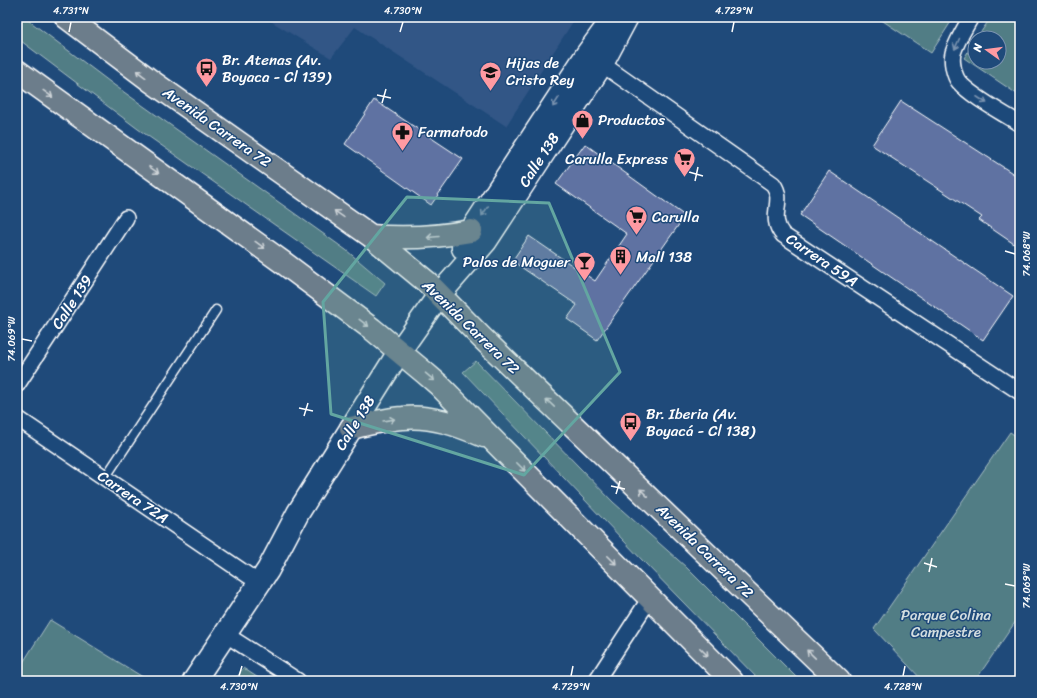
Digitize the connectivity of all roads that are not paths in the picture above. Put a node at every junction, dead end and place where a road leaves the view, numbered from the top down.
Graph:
1 (66, 17) edge
2 (614, 17) edge
3 (627, 17) edge
4 (971, 17) edge
5 (602, 64) junction
6 (17, 71) edge
7 (1020, 124) edge
8 (126, 218) dead end
9 (472, 231) junction
10 (371, 236) junction
11 (439, 295) junction
12 (216, 310) dead end
13 (399, 352) junction
14 (17, 385) edge
15 (1020, 392) edge
16 (17, 418) edge
17 (351, 428) junction
18 (493, 440) junction
19 (105, 478) junction
20 (298, 513) junction
21 (249, 576) junction
22 (650, 598) junction
23 (225, 634) junction
24 (181, 681) edge
25 (194, 681) edge
26 (298, 681) edge
27 (596, 681) edge
28 (732, 681) edge
29 (839, 681) edge

10 -> 1 highway, Avenida Carrera 72
2 -> 9 main road, Calle 138
3 - 5 main road, Calle 138
4 -> 7 street
5 - 11 main road, Calle 138
5 - 15 street, Carrera 59A
6 -> 13 highway
8 - 14 street, Calle 139
9 -> 10 highway
9 - 11 main road, Calle 138
10 - 11 highway, Avenida Carrera 72
11 - 13 main road, Calle 138
29 -> 11 highway, Avenida Carrera 72
12 - 19 lane
13 - 17 main road, Calle 138
13 -> 18 highway
16 - 19 street, Carrera 72A
17 -> 18 highway
17 - 20 main road, Calle 138
18 -> 22 highway
19 - 21 street, Carrera 72A
20 - 21 main road, Calle 138
20 - 23 main road, Calle 138
21 - 24 main road, Calle 138
22 - 27 street
22 -> 28 highway
23 - 25 main road, Calle 138
23 - 26 street

